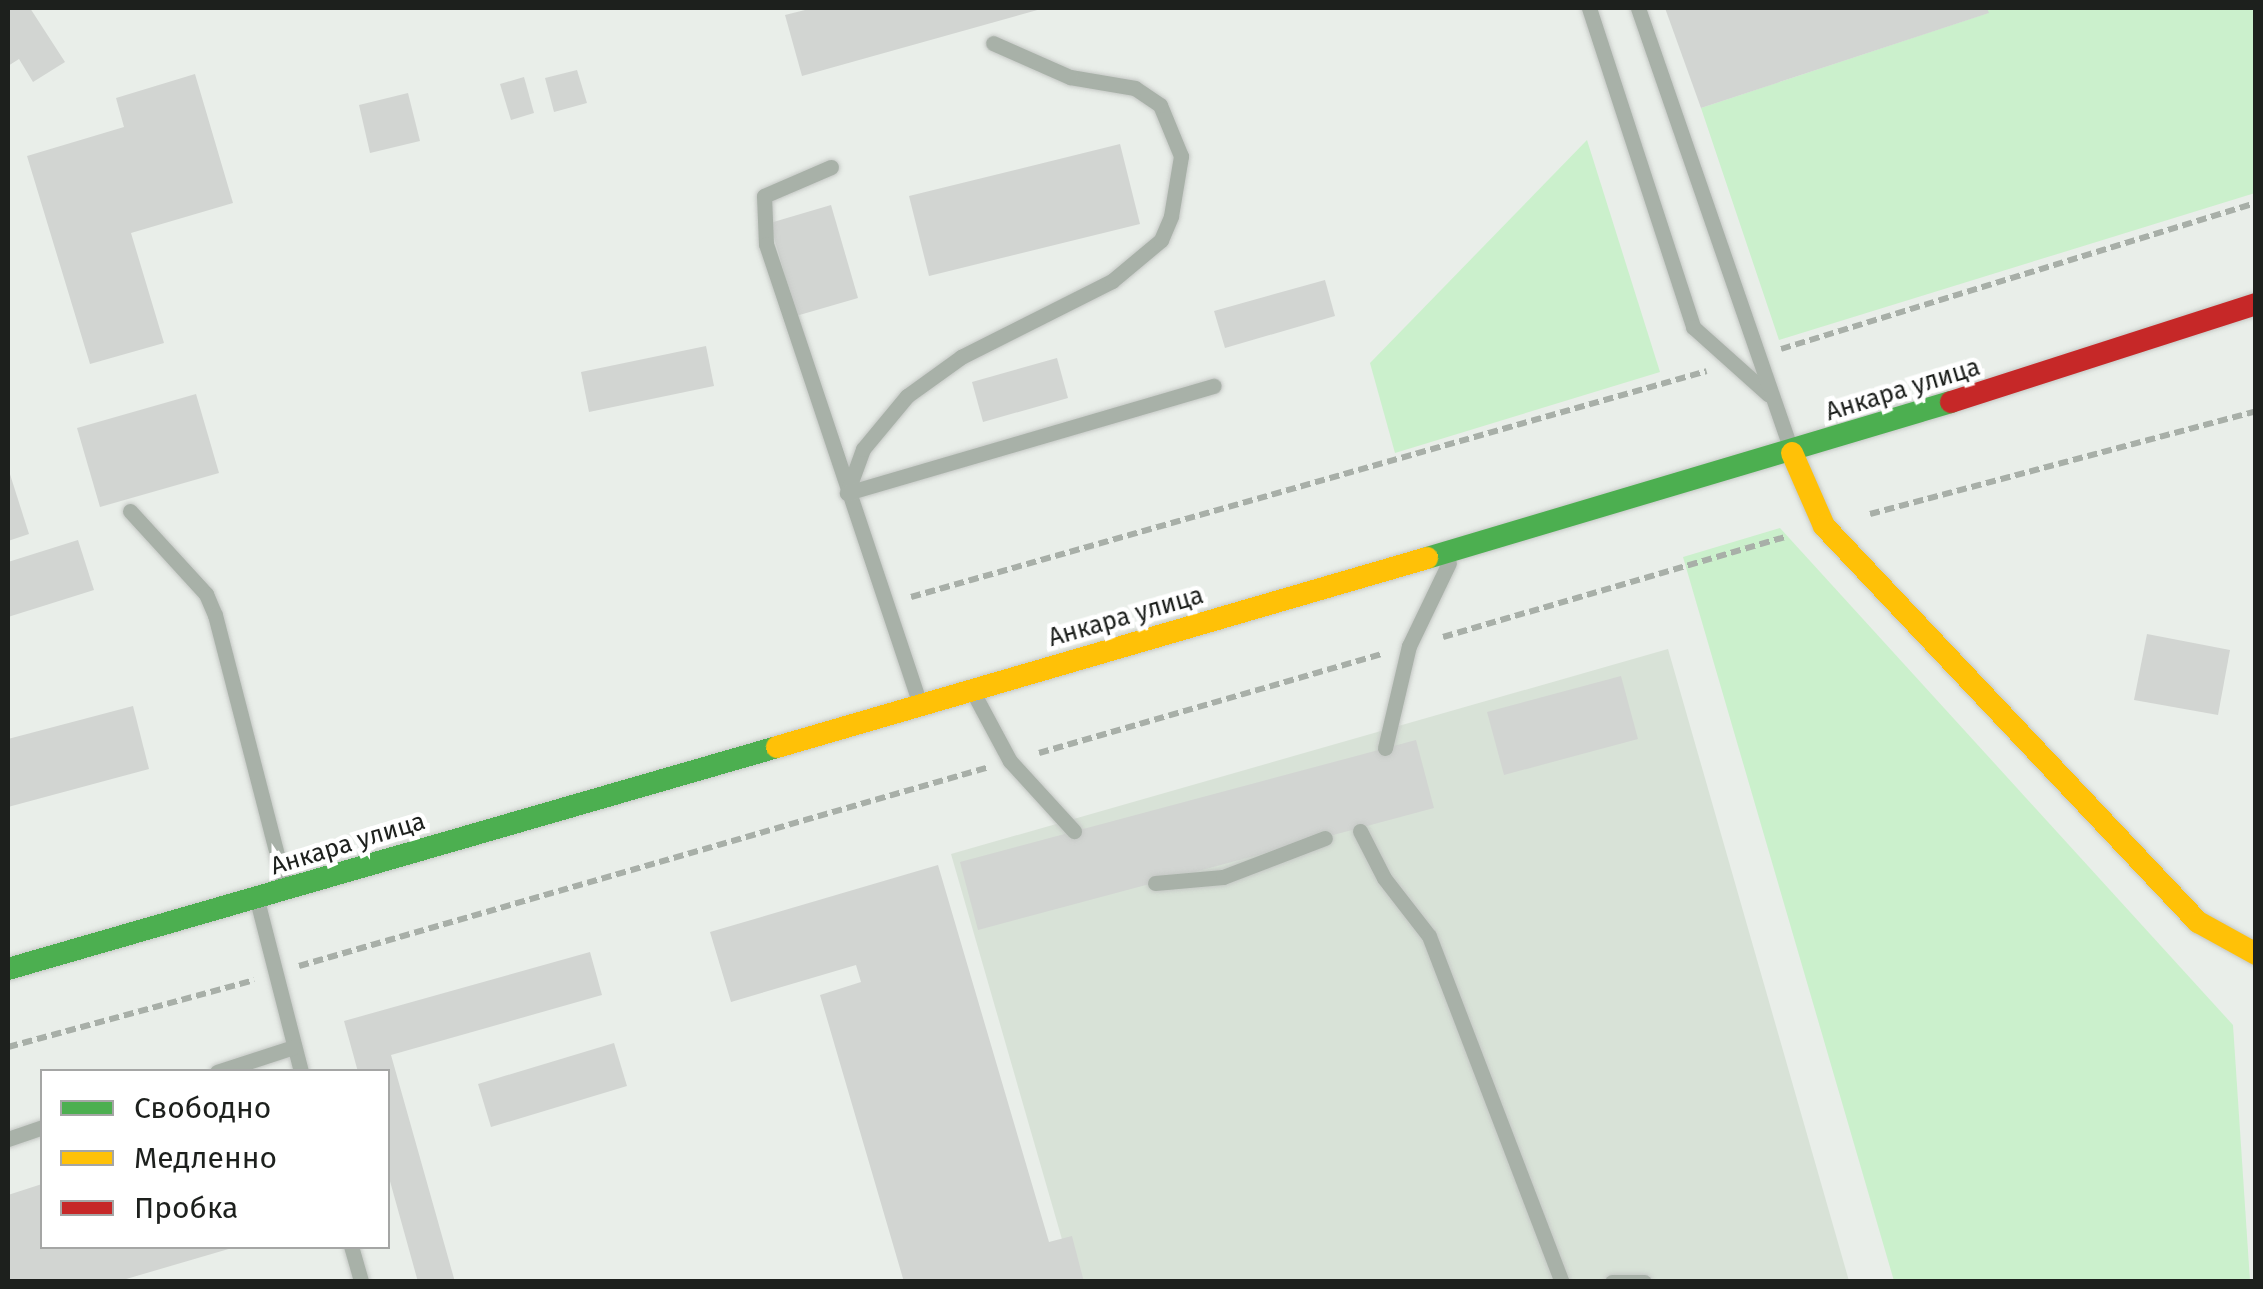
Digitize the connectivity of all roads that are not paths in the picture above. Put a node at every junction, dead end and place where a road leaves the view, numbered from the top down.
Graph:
1 (1589, 8) edge
2 (1638, 8) edge
3 (993, 42) dead end
4 (831, 167) dead end
5 (2256, 304) edge
6 (1214, 386) dead end
7 (1770, 397) junction
8 (1792, 453) junction
9 (847, 493) junction
10 (130, 511) dead end
11 (1455, 551) junction
12 (972, 691) junction
13 (920, 706) junction
14 (1385, 748) dead end
15 (1074, 831) dead end
16 (1360, 832) dead end
17 (1324, 838) dead end
18 (1155, 883) dead end
19 (286, 889) junction
20 (257, 900) junction
21 (2256, 954) edge
22 (8, 969) edge
23 (294, 1047) junction
24 (226, 1069) edge
25 (300, 1069) edge
26 (40, 1129) edge
27 (8, 1138) edge
28 (352, 1249) edge
29 (360, 1281) edge
30 (1562, 1282) edge
31 (1612, 1282) edge
32 (1644, 1282) edge

1 - 7 lane
2 - 7 lane
3 - 9 lane
4 - 9 lane
5 - 8 main road, Анкара улица
6 - 9 lane
7 - 8 lane
8 - 11 main road, Анкара улица
8 - 21 main road
9 - 13 lane
10 - 19 lane
11 - 12 main road, Анкара улица
11 - 14 lane
12 - 13 main road, Анкара улица
12 - 15 lane
13 - 19 main road, Анкара улица
16 - 30 lane
17 - 18 lane
19 - 20 main road, Анкара улица
20 - 22 main road, Анкара улица
20 - 23 lane
23 - 24 lane
23 - 25 lane
26 - 27 lane
28 - 29 lane
31 - 32 lane

